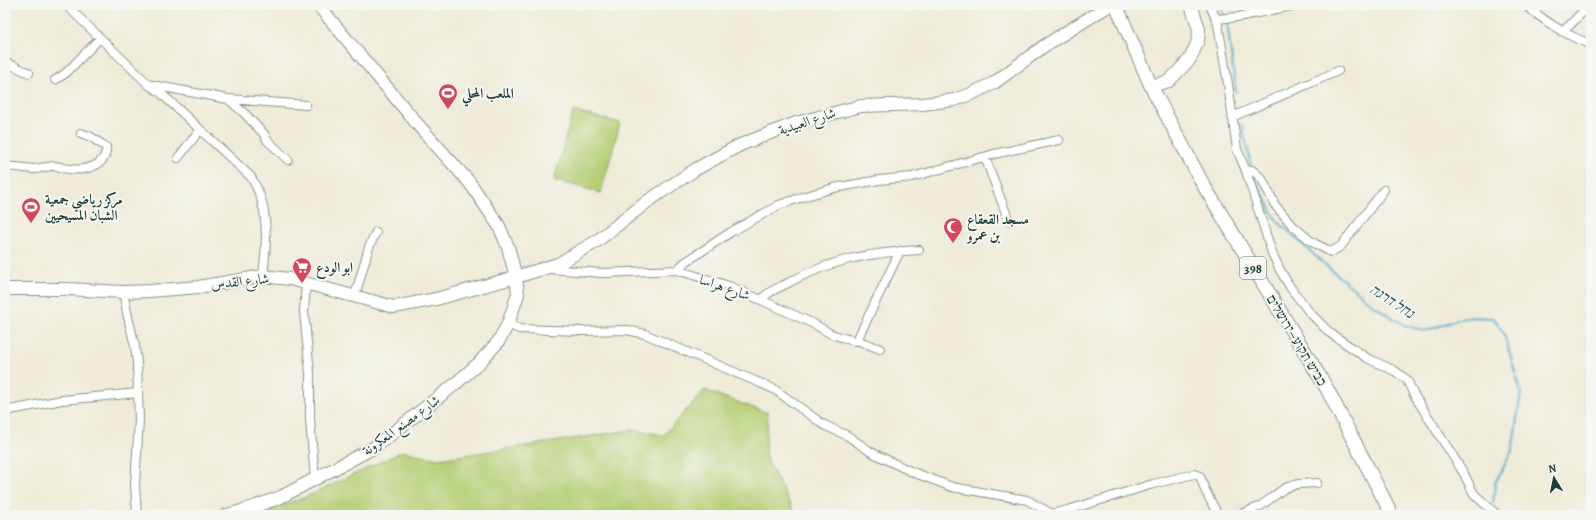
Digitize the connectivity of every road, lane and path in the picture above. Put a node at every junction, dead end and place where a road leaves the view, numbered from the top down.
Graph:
1 (66, 5) edge
2 (318, 5) edge
3 (1110, 5) edge
4 (1116, 5) edge
5 (1191, 5) edge
6 (1210, 5) edge
7 (1296, 5) edge
8 (1524, 5) edge
9 (1589, 5) edge
10 (1216, 20) junction
11 (1561, 31) junction
12 (100, 38) junction
13 (1591, 44) edge
14 (5, 62) edge
15 (1338, 71) dead end
16 (30, 73) dead end
17 (55, 80) dead end
18 (149, 85) junction
19 (1151, 86) junction
20 (228, 99) junction
21 (306, 105) dead end
22 (1232, 116) junction
23 (200, 130) junction
24 (81, 133) dead end
25 (1059, 140) dead end
26 (985, 157) junction
27 (178, 158) dead end
28 (288, 160) dead end
29 (5, 167) edge
30 (1246, 171) junction
31 (1384, 190) dead end
32 (1009, 221) dead end
33 (376, 232) dead end
34 (919, 250) dead end
35 (900, 251) junction
36 (545, 268) junction
37 (676, 270) junction
38 (263, 276) junction
39 (516, 277) junction
40 (306, 283) junction
41 (5, 289) edge
42 (123, 292) junction
43 (355, 296) junction
44 (761, 300) junction
45 (508, 324) junction
46 (857, 340) junction
47 (880, 349) dead end
48 (138, 393) junction
49 (5, 411) edge
50 (315, 479) junction
51 (1316, 483) dead end
52 (137, 515) edge
53 (227, 515) edge
54 (1218, 515) edge
55 (1238, 515) edge
56 (1391, 515) edge
57 (1497, 515) edge

1 - 12 street
2 - 39 main road, شارع مصنع المعكرونة
3 - 36 main road, شارع العبيدية
4 - 19 main road, כביש תקוע–ירושלים / 398
5 - 19 main road
6 - 10 street
7 - 10 street
8 - 11 street
9 - 11 street
10 - 22 street
11 - 13 street
12 - 17 street
12 - 18 street
14 - 16 street
15 - 22 street
18 - 20 street
18 - 23 street
19 - 56 main road, כביש תקוע–ירושלים / 398
20 - 21 street
20 - 28 street
22 - 30 street
23 - 27 street
23 - 38 street
24 - 29 street
25 - 26 street
26 - 32 street
26 - 37 street
30 - 31 street
30 - 57 street
33 - 43 street
34 - 35 street, شارع هراسا
35 - 44 street, شارع هراسا
35 - 46 street
36 - 37 street, شارع هراسا
36 - 39 main road, شارع العبيدية
37 - 44 street, شارع هراسا
38 - 40 main road, شارع القدس
38 - 42 main road, شارع القدس
39 - 43 main road, شارع القدس
39 - 45 main road, شارع مصنع المعكرونة
40 - 43 main road, شارع القدس
40 - 50 street
41 - 42 main road, شارع القدس
42 - 48 street
44 - 46 street
45 - 50 main road, شارع مصنع المعكرونة
45 - 54 street
46 - 47 street
48 - 49 street
48 - 52 street
50 - 53 main road, شارع مصنع المعكرونة
51 - 55 street

